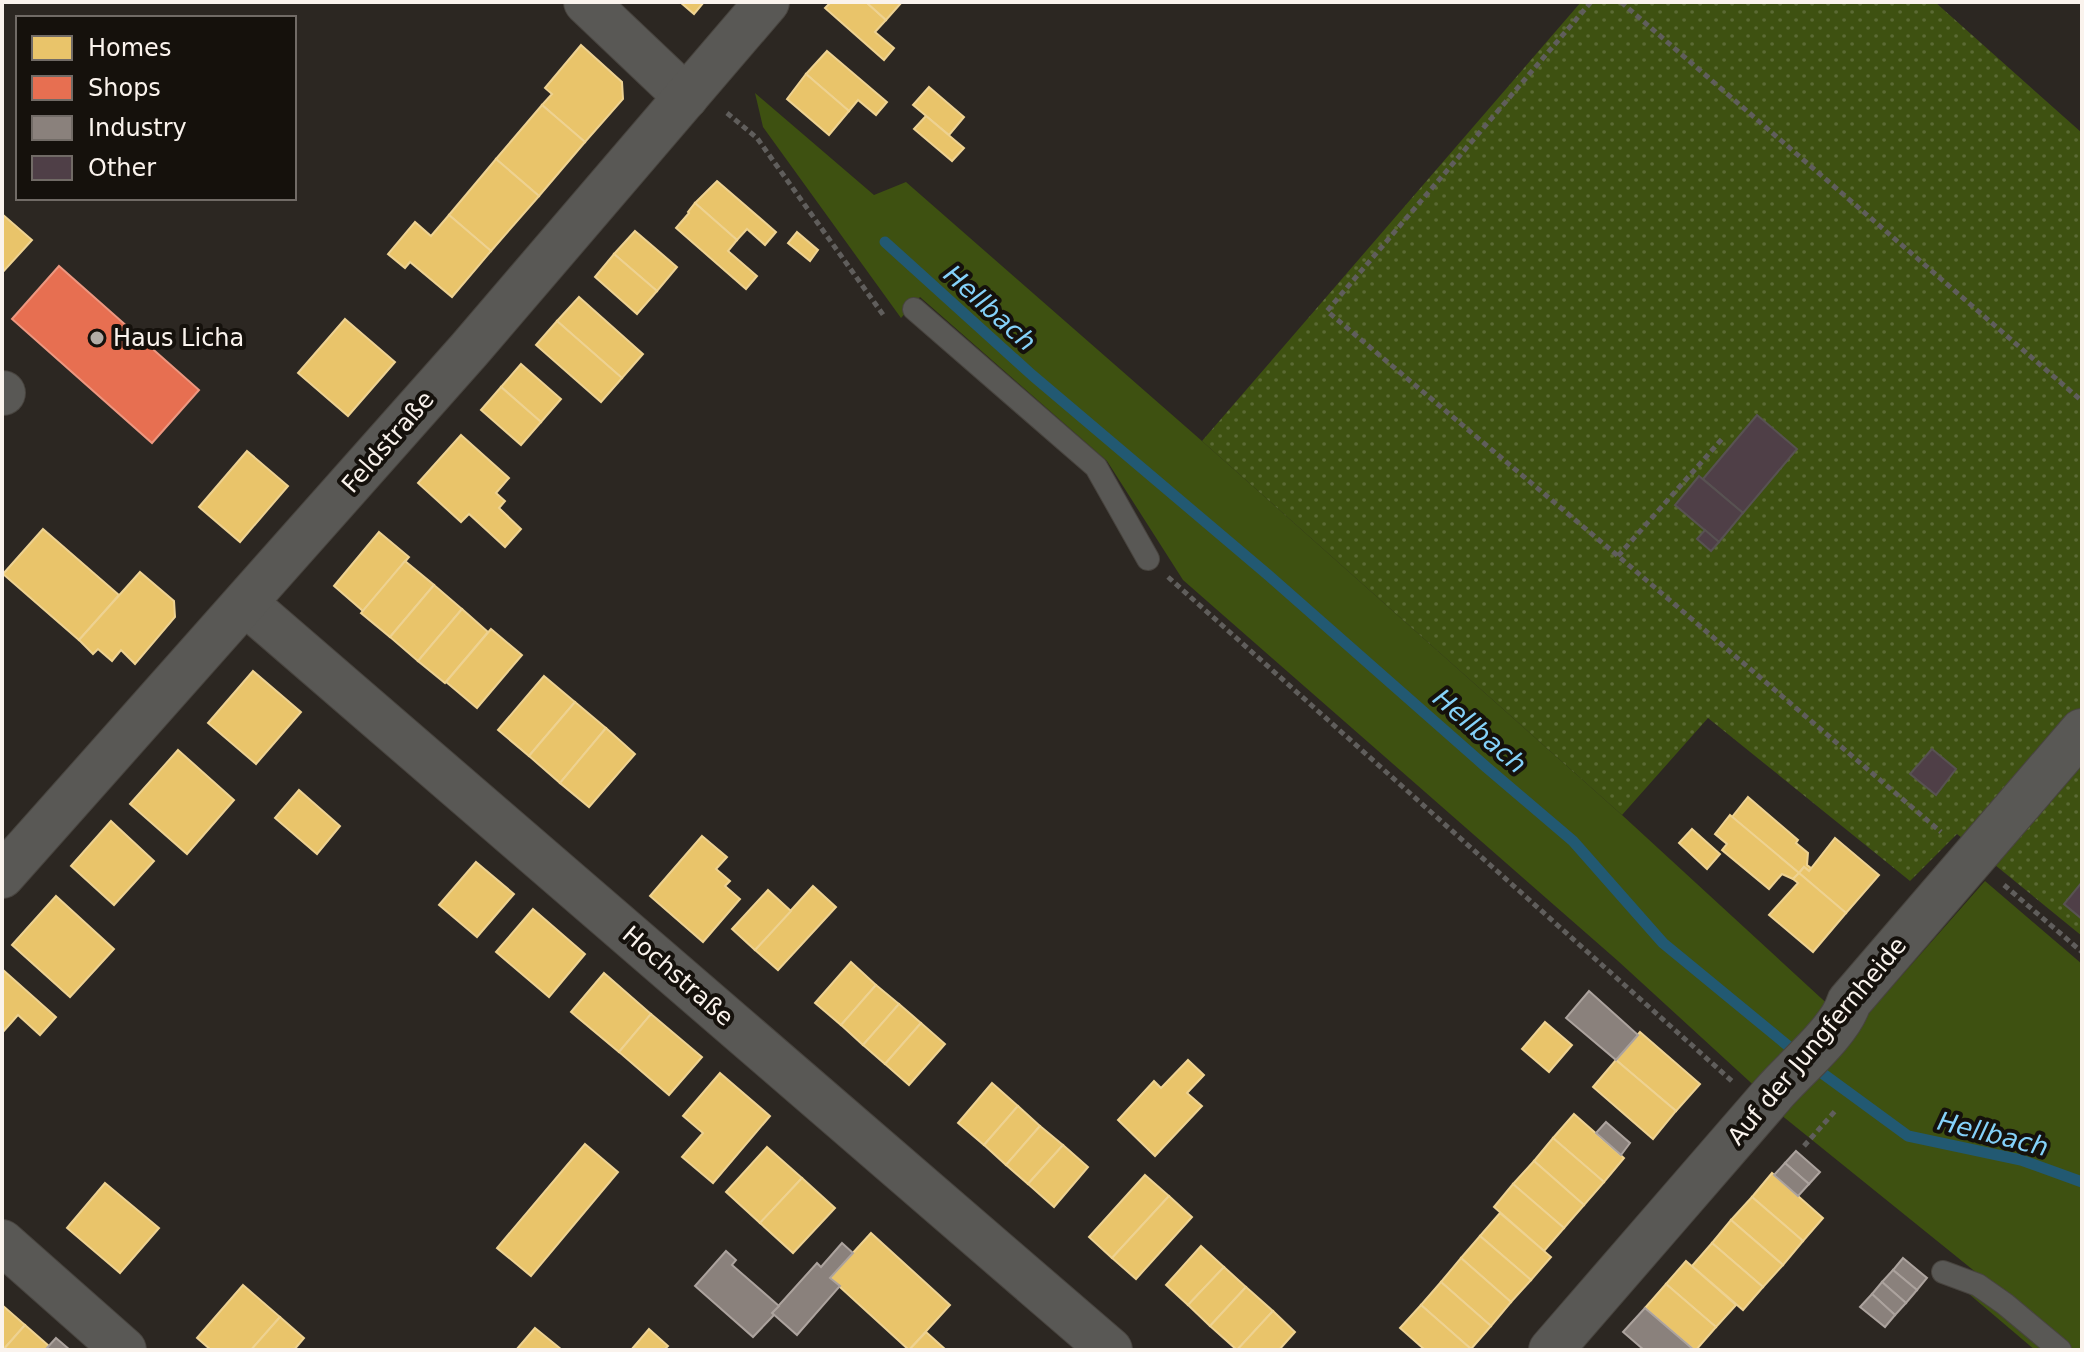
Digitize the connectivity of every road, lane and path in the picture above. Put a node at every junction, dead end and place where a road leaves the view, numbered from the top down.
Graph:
1 (586, 2) edge
2 (767, 2) edge
3 (1591, 2) edge
4 (1621, 2) edge
5 (691, 91) junction
6 (914, 309) dead end
7 (885, 317) dead end
8 (2082, 401) edge
9 (1722, 439) dead end
10 (1618, 556) junction
11 (1148, 559) joint
12 (245, 603) junction
13 (2082, 731) edge
14 (1972, 859) junction
15 (2, 876) edge
16 (2082, 952) edge
17 (1770, 1098) junction
18 (1836, 1110) dead end
19 (1804, 1146) dead end
20 (2, 1242) edge
21 (1943, 1272) dead end
22 (1098, 1346) edge
23 (124, 1350) edge
24 (1551, 1350) edge
25 (2060, 1350) edge

1 - 5 street
2 - 5 street, Feldstraße
3 - 10 path
4 - 8 path
5 - 7 path
5 - 12 street, Feldstraße
6 - 11 lane
9 - 10 path
10 - 14 path
11 - 17 path
12 - 15 street, Feldstraße
12 - 22 street, Hochstraße
13 - 14 street, Auf der Jungfernheide
14 - 16 path
14 - 17 street, Auf der Jungfernheide
17 - 24 street, Auf der Jungfernheide
18 - 19 path
20 - 23 street
21 - 25 lane

